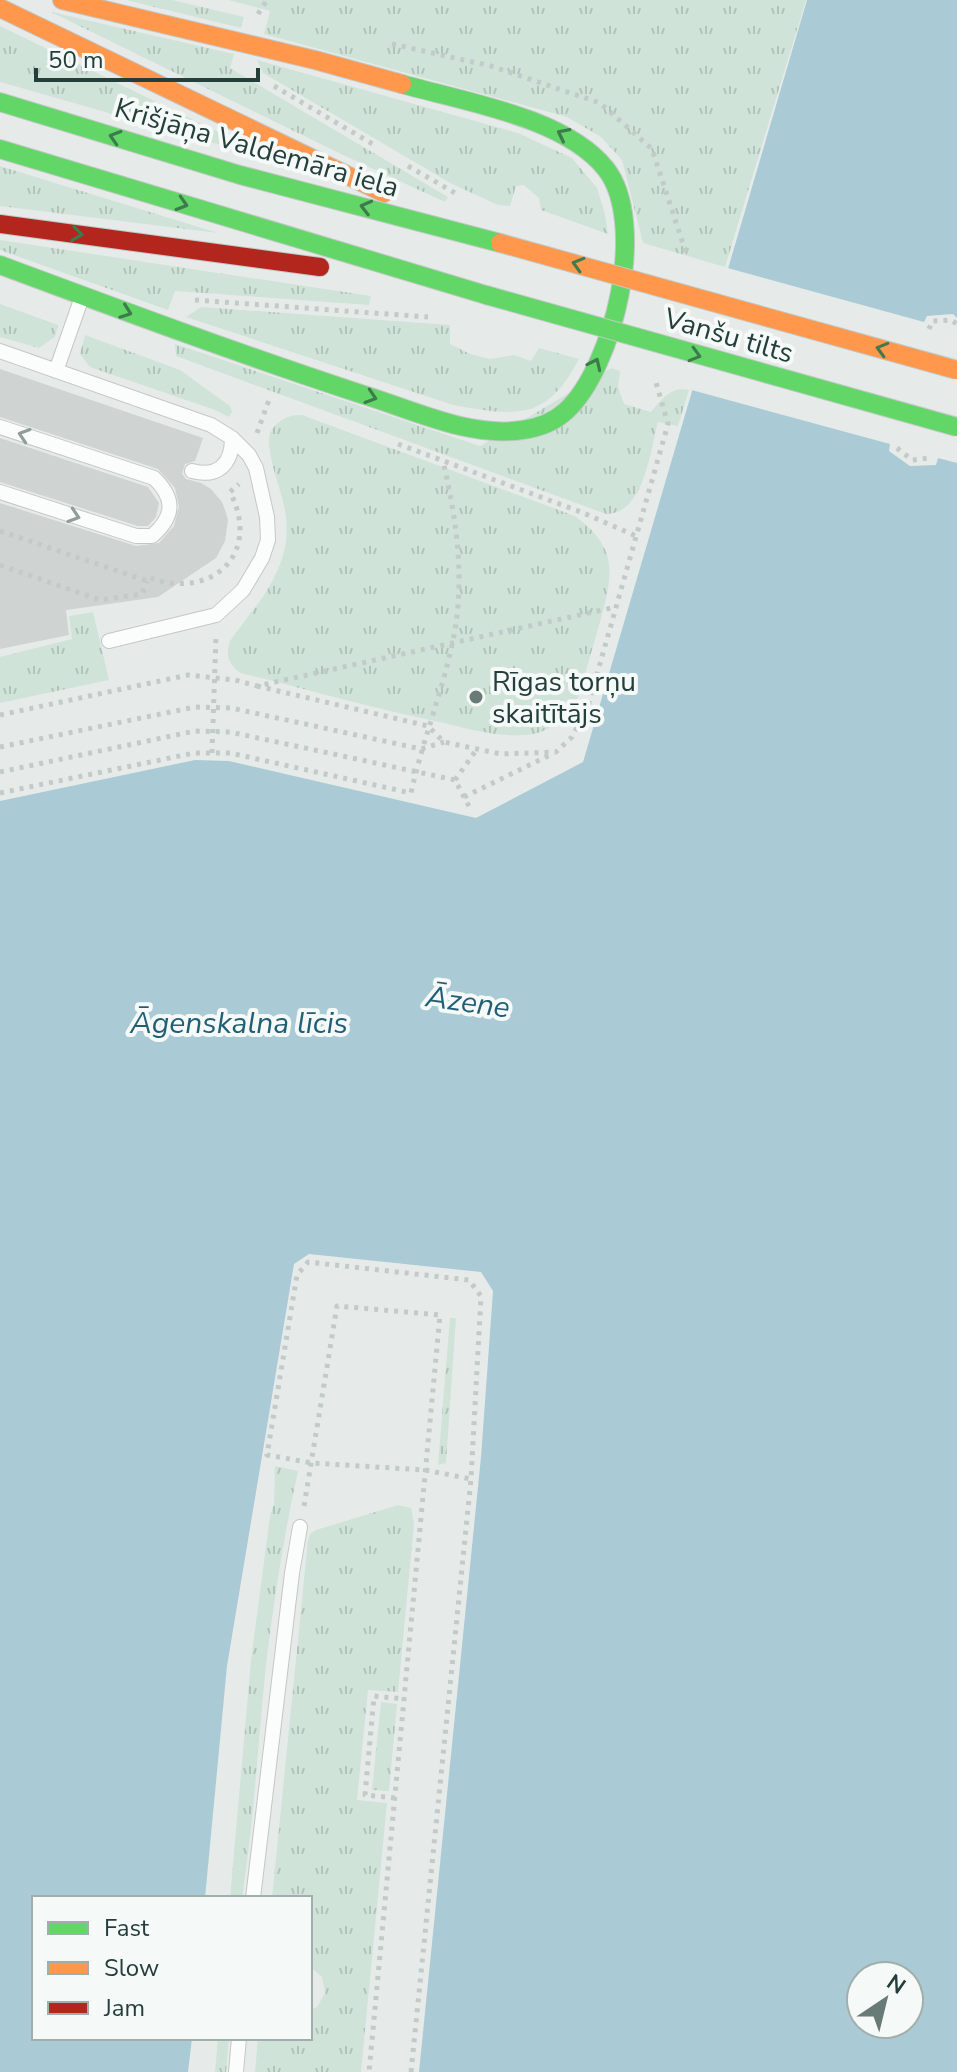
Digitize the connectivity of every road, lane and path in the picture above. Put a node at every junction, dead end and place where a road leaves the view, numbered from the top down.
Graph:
1 (62, 0) edge
2 (267, 0) edge
3 (0, 8) edge
4 (245, 11) dead end
5 (258, 14) junction
6 (249, 44) junction
7 (270, 84) dead end
8 (0, 102) edge
9 (0, 149) edge
10 (380, 149) dead end
11 (407, 165) dead end
12 (462, 198) dead end
13 (0, 224) edge
14 (468, 233) junction
15 (500, 243) joint
16 (0, 265) edge
17 (447, 284) junction
18 (82, 296) junction
19 (183, 299) dead end
20 (434, 318) dead end
21 (0, 351) edge
22 (957, 370) edge
23 (56, 371) junction
24 (655, 378) dead end
25 (256, 391) dead end
26 (270, 397) junction
27 (285, 402) dead end
28 (0, 427) edge
29 (957, 427) edge
30 (232, 438) junction
31 (386, 440) dead end
32 (249, 455) junction
33 (443, 461) junction
34 (192, 471) dead end
35 (0, 492) edge
36 (0, 531) edge
37 (636, 536) junction
38 (0, 565) edge
39 (147, 581) junction
40 (616, 607) junction
41 (216, 615) junction
42 (109, 641) dead end
43 (453, 641) junction
44 (214, 677) junction
45 (257, 686) junction
46 (213, 707) junction
47 (0, 715) edge
48 (428, 726) junction
49 (213, 731) junction
50 (444, 742) junction
51 (0, 747) edge
52 (421, 749) junction
53 (477, 749) junction
54 (556, 752) junction
55 (212, 753) junction
56 (0, 772) edge
57 (416, 772) junction
58 (455, 780) junction
59 (0, 793) edge
60 (464, 797) junction
61 (471, 810) dead end
62 (312, 1463) junction
63 (425, 1470) junction
64 (471, 1479) junction
65 (300, 1527) joint
66 (405, 1699) junction
67 (395, 1798) junction
68 (253, 1896) edge
69 (239, 2040) edge
70 (236, 2072) edge
71 (369, 2072) edge
72 (411, 2072) edge

1 - 6 main road
2 - 5 path
3 - 14 main road
4 - 5 path
5 - 6 path
18 -> 6 main road
7 - 10 path
14 -> 8 main road, Krišjāņa Valdemāra iela
9 -> 17 main road
11 - 12 path
13 -> 17 main road
14 - 15 main road, Krišjāņa Valdemāra iela
22 -> 15 main road, Vanšu tilts, bridge
16 - 18 main road
17 -> 29 main road, Vanšu tilts, bridge
18 - 23 lane
19 - 20 path
21 - 23 lane
23 - 30 lane
24 - 37 path
25 - 26 path
26 - 27 path
26 - 32 path
35 -> 28 lane
30 - 32 lane
30 - 34 lane
31 - 33 path
32 - 39 path
32 - 41 lane
33 - 37 path
33 - 43 path
36 - 39 path
37 - 40 path
38 - 39 path
40 - 43 path
40 - 54 path
41 - 42 lane
41 - 44 path
43 - 45 path
43 - 48 path
44 - 45 path
44 - 46 path
44 - 47 path
45 - 48 path
46 - 49 path
46 - 51 path
46 - 52 path
48 - 50 path
48 - 52 path
49 - 55 path
49 - 56 path
49 - 57 path
50 - 52 path
50 - 53 path
52 - 57 path
53 - 54 path
53 - 58 path
54 - 60 path
55 - 57 path
55 - 59 path
57 - 58 path
58 - 60 path
60 - 61 path
62 - 63 path
62 - 63 path
62 - 64 path
62 - 65 path
63 - 64 path
63 - 66 path
64 - 72 path
65 - 68 lane
66 - 67 path
66 - 67 path
67 - 71 path
69 - 70 lane

